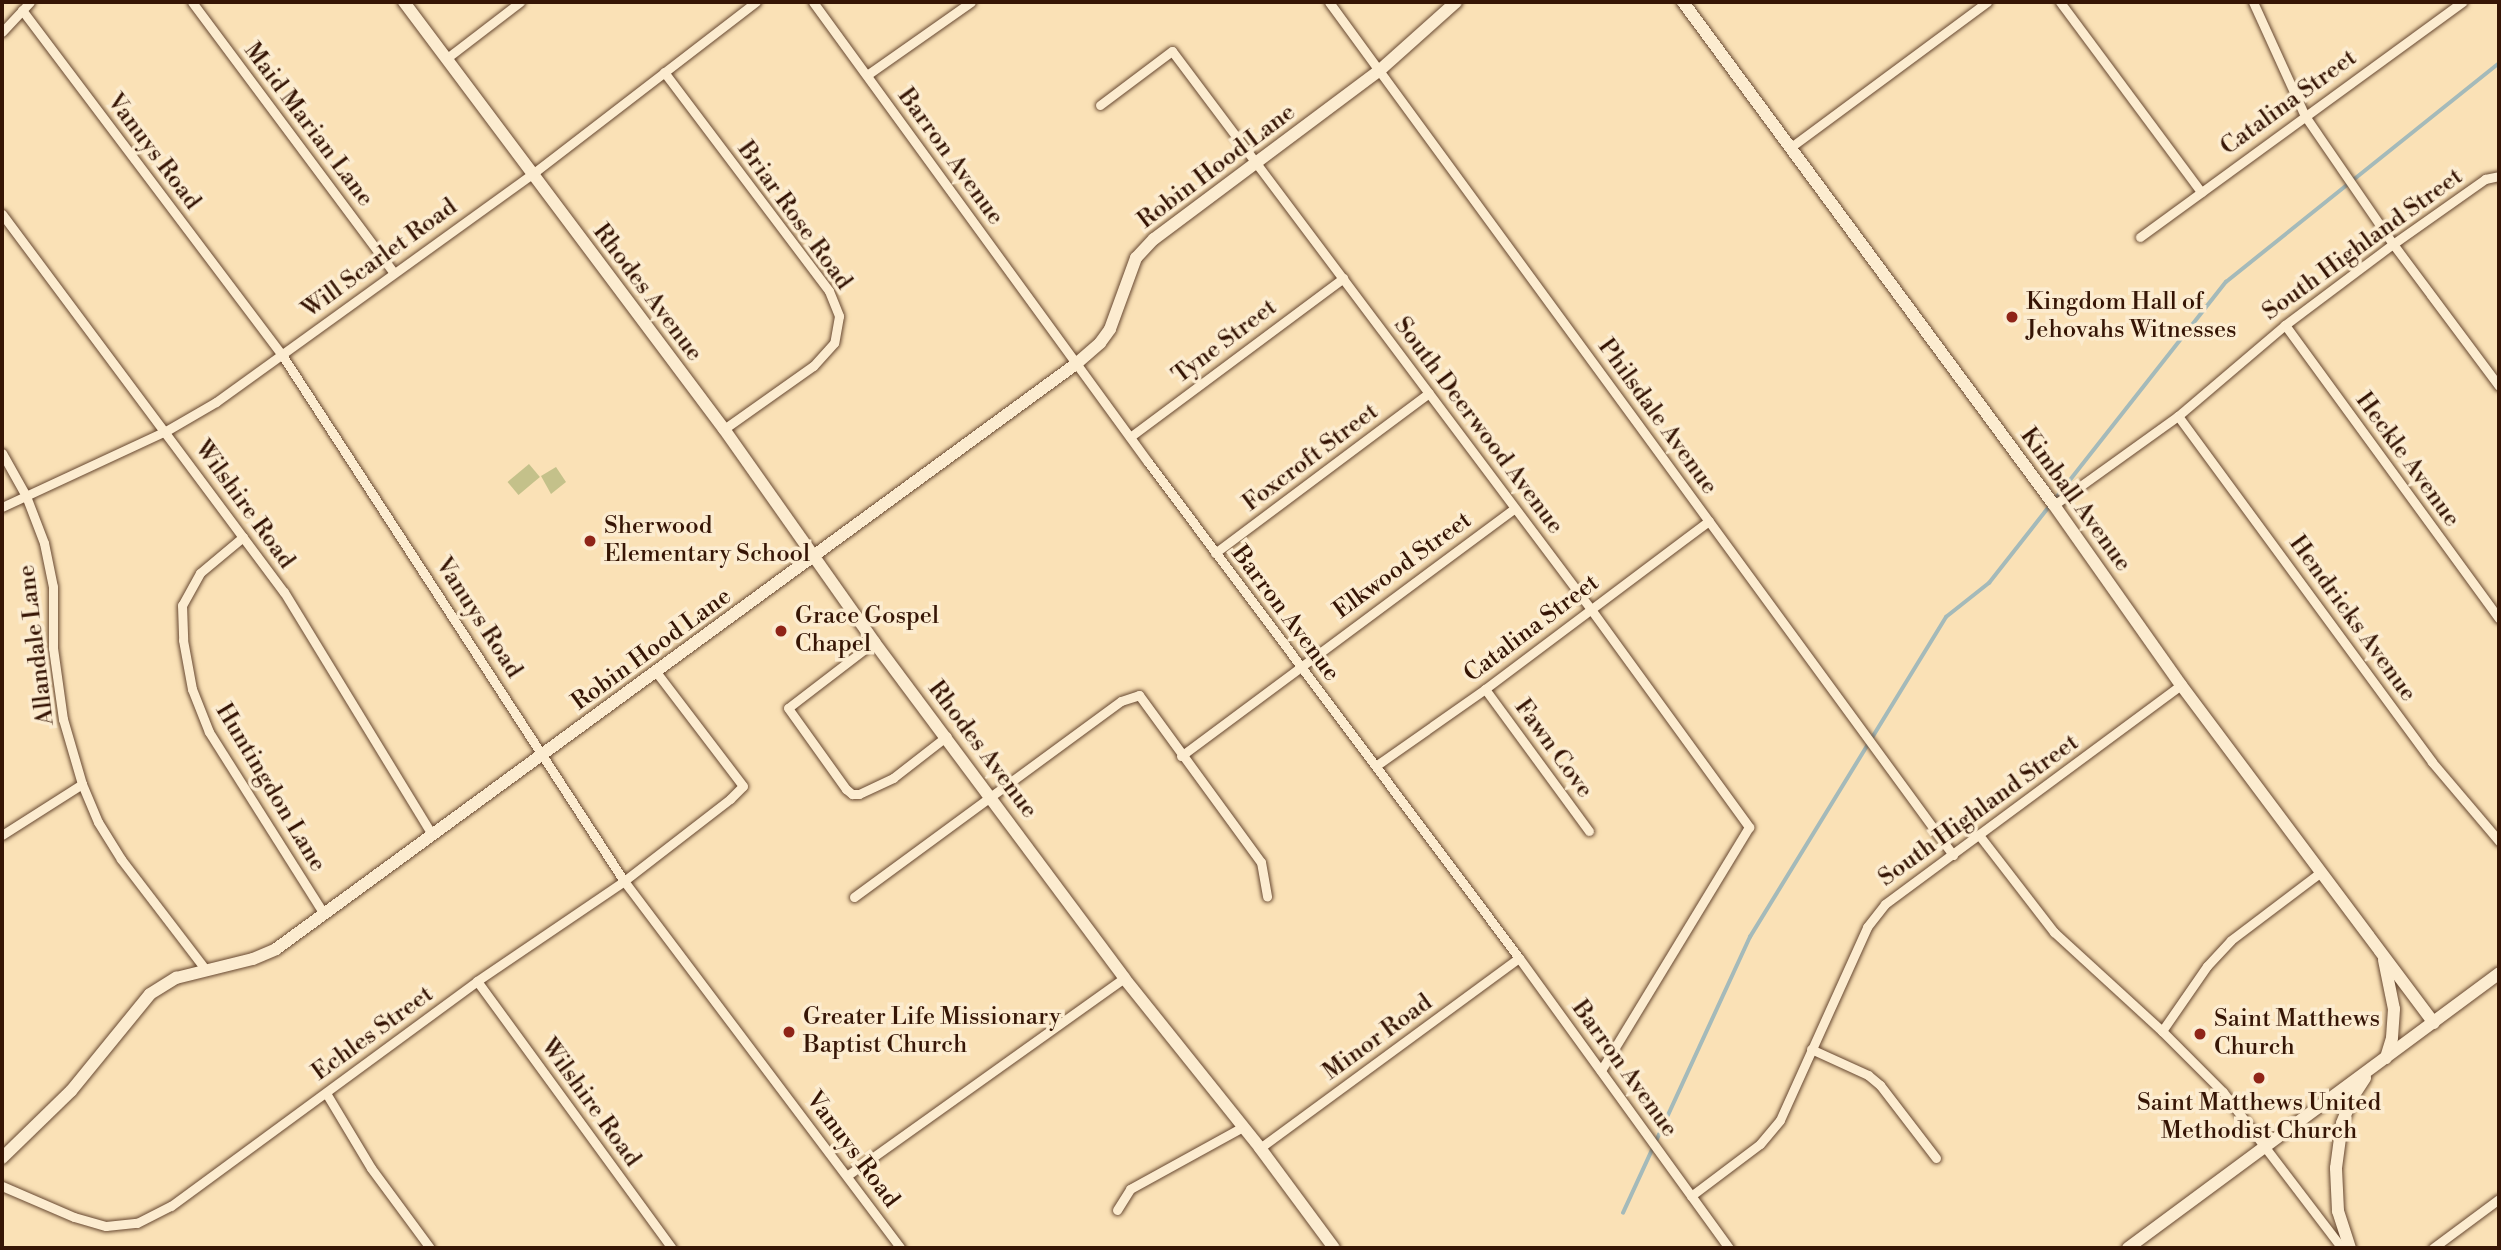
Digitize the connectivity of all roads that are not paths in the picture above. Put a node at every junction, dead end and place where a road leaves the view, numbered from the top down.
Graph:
1 (30, 2) edge
2 (192, 2) edge
3 (404, 2) edge
4 (520, 2) edge
5 (756, 2) edge
6 (813, 2) edge
7 (971, 2) edge
8 (1329, 2) edge
9 (1456, 2) edge
10 (1683, 2) edge
11 (1987, 2) edge
12 (2060, 2) edge
13 (2253, 2) edge
14 (2462, 2) edge
15 (22, 10) junction
16 (2, 32) edge
17 (447, 58) junction
18 (1380, 70) junction
19 (664, 72) junction
20 (867, 75) junction
21 (1100, 104) dead end
22 (2305, 116) junction
23 (1791, 147) junction
24 (1256, 163) junction
25 (531, 175) junction
26 (2499, 176) edge
27 (2200, 192) junction
28 (2, 214) edge
29 (2140, 237) dead end
30 (2393, 244) junction
31 (393, 272) junction
32 (1343, 278) junction
33 (2284, 325) junction
34 (282, 355) junction
35 (1076, 364) junction
36 (2499, 386) edge
37 (1430, 393) junction
38 (2178, 416) junction
39 (724, 429) junction
40 (166, 431) junction
41 (1130, 437) junction
42 (2, 453) edge
43 (26, 496) junction
44 (2054, 505) junction
45 (2, 507) edge
46 (1514, 509) junction
47 (1709, 521) junction
48 (243, 537) junction
49 (1215, 552) junction
50 (813, 558) junction
51 (1590, 608) junction
52 (2499, 618) edge
53 (874, 642) junction
54 (1300, 666) junction
55 (656, 672) junction
56 (2181, 685) junction
57 (1485, 689) junction
58 (947, 736) junction
59 (544, 754) junction
60 (1181, 756) junction
61 (1377, 765) junction
62 (82, 784) junction
63 (992, 797) junction
64 (1589, 831) dead end
65 (432, 834) junction
66 (2, 835) edge
67 (1979, 835) junction
68 (2499, 841) edge
69 (1953, 855) junction
70 (2321, 872) junction
71 (624, 881) junction
72 (1267, 895) dead end
73 (854, 897) dead end
74 (324, 914) junction
75 (2383, 957) junction
76 (1519, 958) junction
77 (206, 970) junction
78 (2499, 973) edge
79 (1124, 978) junction
80 (477, 981) junction
81 (2434, 1023) junction
82 (2162, 1031) junction
83 (1811, 1049) junction
84 (2386, 1058) junction
85 (2371, 1069) junction
86 (1601, 1070) junction
87 (326, 1093) junction
88 (1241, 1128) junction
89 (1260, 1148) junction
90 (2264, 1149) junction
91 (2, 1158) edge
92 (1936, 1158) dead end
93 (848, 1175) junction
94 (2, 1186) edge
95 (1691, 1196) junction
96 (2499, 1199) edge
97 (1117, 1210) dead end
98 (430, 1248) edge
99 (672, 1248) edge
100 (901, 1248) edge
101 (1334, 1248) edge
102 (1729, 1248) edge
103 (2127, 1248) edge
104 (2342, 1248) edge
105 (2350, 1248) edge
106 (2432, 1248) edge

1 - 15 street
2 - 31 street, Maid Marian Lane
3 - 17 main road, Rhodes Avenue
4 - 17 street
5 - 19 street, Will Scarlet Road
6 - 20 street, Barron Avenue
7 - 20 street
8 - 18 street, Philsdale Avenue
9 - 18 main road, Robin Hood Lane
10 - 23 main road, Kimball Avenue
11 - 23 street
12 - 27 street
13 - 22 street
14 - 22 street, Catalina Street
15 - 16 street
15 - 34 street, Vanuys Road
17 - 25 main road, Rhodes Avenue
18 - 24 main road, Robin Hood Lane
18 - 47 street, Philsdale Avenue
19 - 25 street, Will Scarlet Road
19 - 39 street, Briar Rose Road
20 - 35 street, Barron Avenue
21 - 24 street, South Deerwood Avenue
22 - 27 street, Catalina Street
22 - 30 street
23 - 44 main road, Kimball Avenue
24 - 32 street, South Deerwood Avenue
24 - 35 main road, Robin Hood Lane
25 - 31 street, Will Scarlet Road
25 - 39 main road, Rhodes Avenue
26 - 30 street, South Highland Street
27 - 29 street, Catalina Street
28 - 40 street, Wilshire Road
30 - 33 street, South Highland Street
30 - 36 street
31 - 34 street, Will Scarlet Road
32 - 37 street, South Deerwood Avenue
32 - 41 street, Tyne Street
33 - 38 street, South Highland Street
33 - 52 street, Heckle Avenue
34 - 40 street, Will Scarlet Road
34 - 59 street, Vanuys Road
35 - 41 street, Barron Avenue
35 - 50 main road, Robin Hood Lane
37 - 46 street, South Deerwood Avenue
37 - 49 street, Foxcroft Street
38 - 44 street, South Highland Street
38 - 68 street, Hendricks Avenue
39 - 50 main road, Rhodes Avenue
40 - 43 street, Will Scarlet Road
40 - 48 street, Wilshire Road
41 - 49 street, Barron Avenue
42 - 43 street, Allandale Lane
43 - 45 street, Will Scarlet Road
43 - 62 street, Allandale Lane
44 - 56 main road, Kimball Avenue
46 - 51 street, South Deerwood Avenue
46 - 54 street, Elkwood Street
47 - 51 street, Catalina Street
47 - 69 street, Philsdale Avenue
48 - 65 street, Wilshire Road
48 - 74 street, Huntingdon Lane
49 - 54 street, Barron Avenue
50 - 53 main road, Rhodes Avenue
50 - 55 main road, Robin Hood Lane
51 - 57 street, Catalina Street
51 - 86 street, South Deerwood Avenue
53 - 58 main road, Rhodes Avenue
53 - 58 street
54 - 60 street, Elkwood Street
54 - 61 street, Barron Avenue
55 - 59 main road, Robin Hood Lane
55 - 71 street, Echles Street
56 - 67 street, South Highland Street
56 - 70 main road, Kimball Avenue
57 - 61 street, Catalina Street
57 - 64 street, Fawn Cove
58 - 63 main road, Rhodes Avenue
59 - 65 main road, Robin Hood Lane
59 - 71 street, Vanuys Road
60 - 63 street
60 - 72 street
61 - 76 street, Barron Avenue
62 - 66 street
62 - 77 street, Allandale Lane
63 - 73 street
63 - 79 main road, Rhodes Avenue
65 - 74 main road, Robin Hood Lane
67 - 69 street, South Highland Street
67 - 82 street
69 - 83 street, South Highland Street
70 - 75 main road, Kimball Avenue
70 - 82 street
71 - 80 street, Echles Street
71 - 93 street, Vanuys Road
74 - 77 main road, Robin Hood Lane
75 - 81 main road, Kimball Avenue
75 - 84 main road
76 - 86 street, Barron Avenue
76 - 89 street, Minor Road
77 - 91 main road, Robin Hood Lane
78 - 81 main road
79 - 88 main road, Rhodes Avenue
79 - 93 street
80 - 87 street, Echles Street
80 - 99 street, Wilshire Road
81 - 84 main road
82 - 90 street
83 - 92 street
83 - 95 street, South Highland Street
84 - 85 main road
85 - 90 main road
85 - 105 main road
86 - 95 street, Barron Avenue
87 - 94 street, Echles Street
87 - 98 street
88 - 89 main road, Rhodes Avenue
88 - 97 street
89 - 101 main road, Rhodes Avenue
90 - 103 main road
90 - 104 street
93 - 100 street, Vanuys Road
95 - 102 street, Barron Avenue
96 - 106 street

